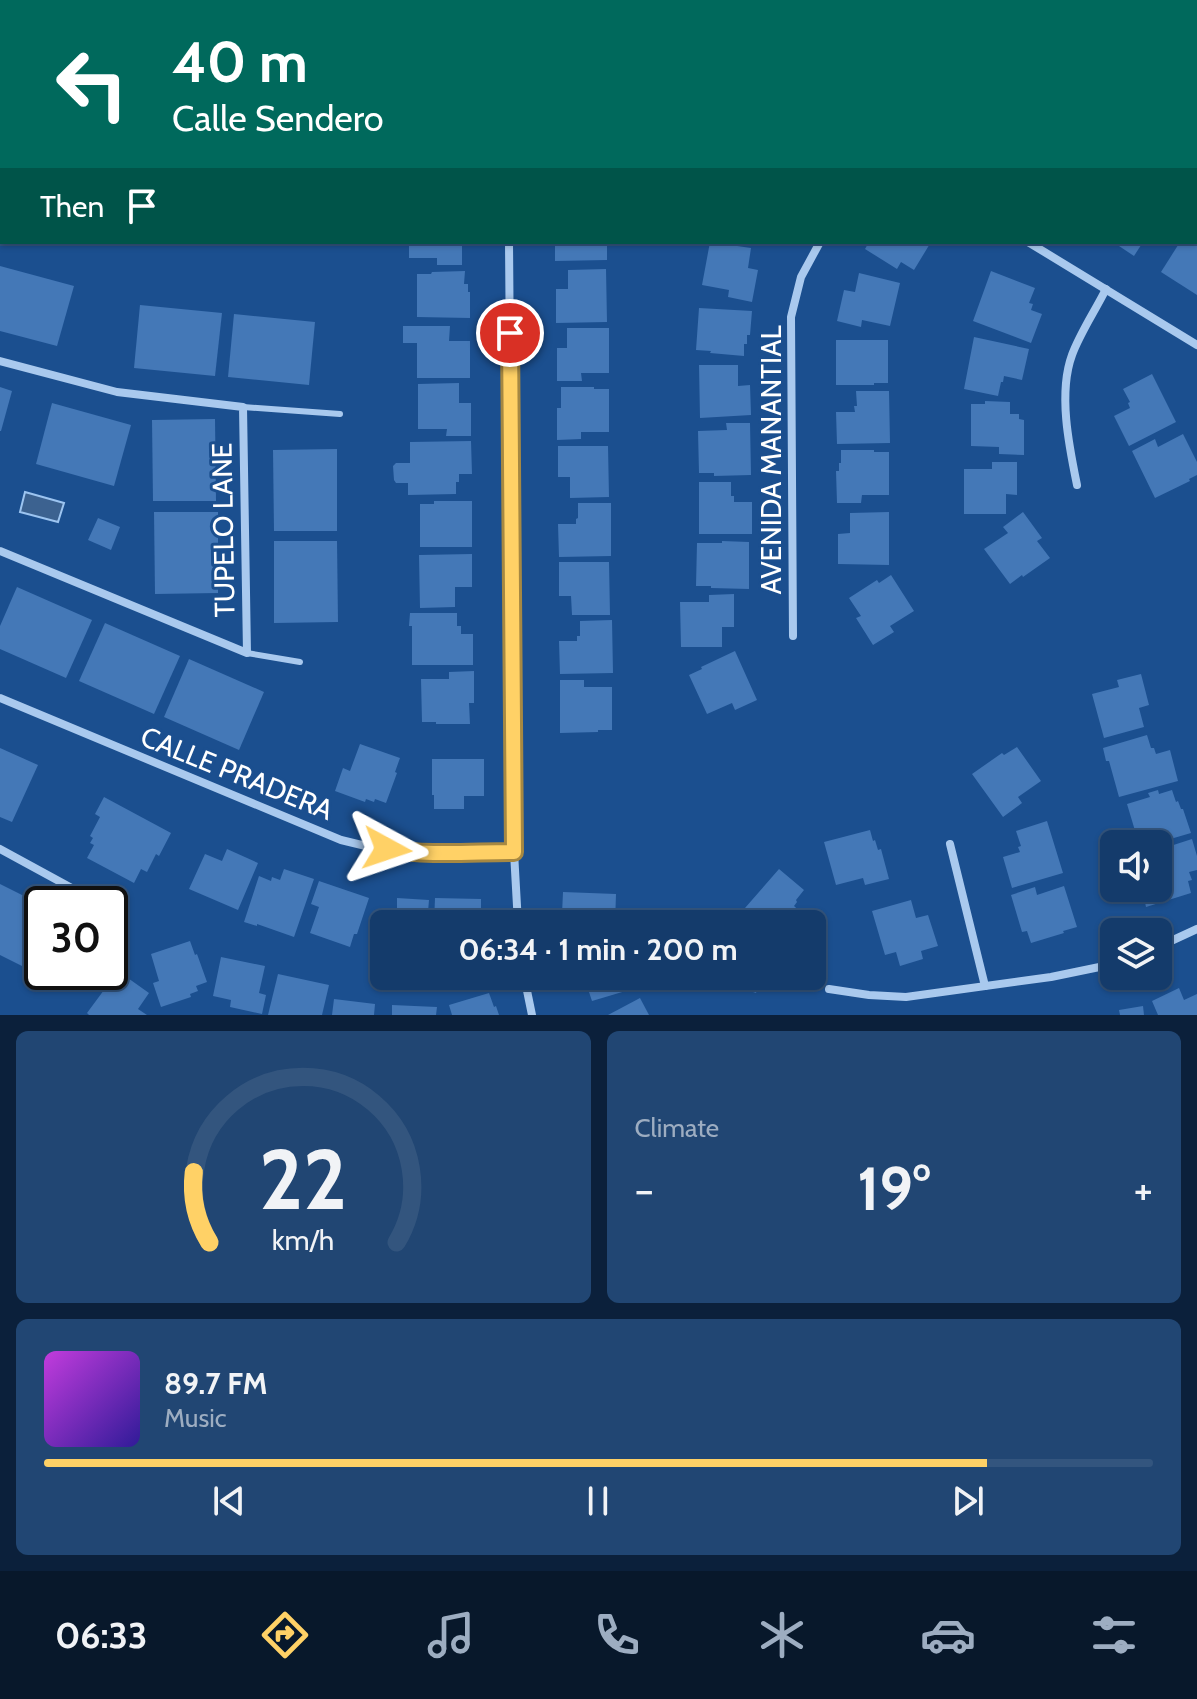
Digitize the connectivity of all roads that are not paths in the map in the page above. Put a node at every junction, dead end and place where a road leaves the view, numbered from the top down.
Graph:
1 (509, 244) edge
2 (819, 244) edge
3 (1031, 244) edge
4 (1106, 289) junction
5 (1197, 345) edge
6 (0, 361) edge
7 (243, 407) junction
8 (340, 414) dead end
9 (1077, 485) dead end
10 (0, 551) edge
11 (793, 636) dead end
12 (247, 653) junction
13 (300, 662) dead end
14 (0, 698) edge
15 (950, 844) dead end
16 (0, 849) edge
17 (514, 852) junction
18 (68, 886) edge
19 (517, 910) edge
20 (1197, 929) edge
21 (1172, 941) edge
22 (1100, 967) edge
23 (985, 986) junction
24 (829, 989) dead end
25 (527, 990) edge
26 (532, 1015) edge

1 - 17 street
2 - 11 street, AVENIDA MANANTIAL
3 - 4 street
4 - 5 street
4 - 9 street
6 - 7 street
7 - 8 lane
7 - 12 street, TUPELO LANE
10 - 12 street
12 - 13 lane
14 - 17 street, CALLE PRADERA
15 - 23 street
16 - 18 street
17 - 19 street
20 - 21 street
22 - 23 street
23 - 24 street
25 - 26 street

